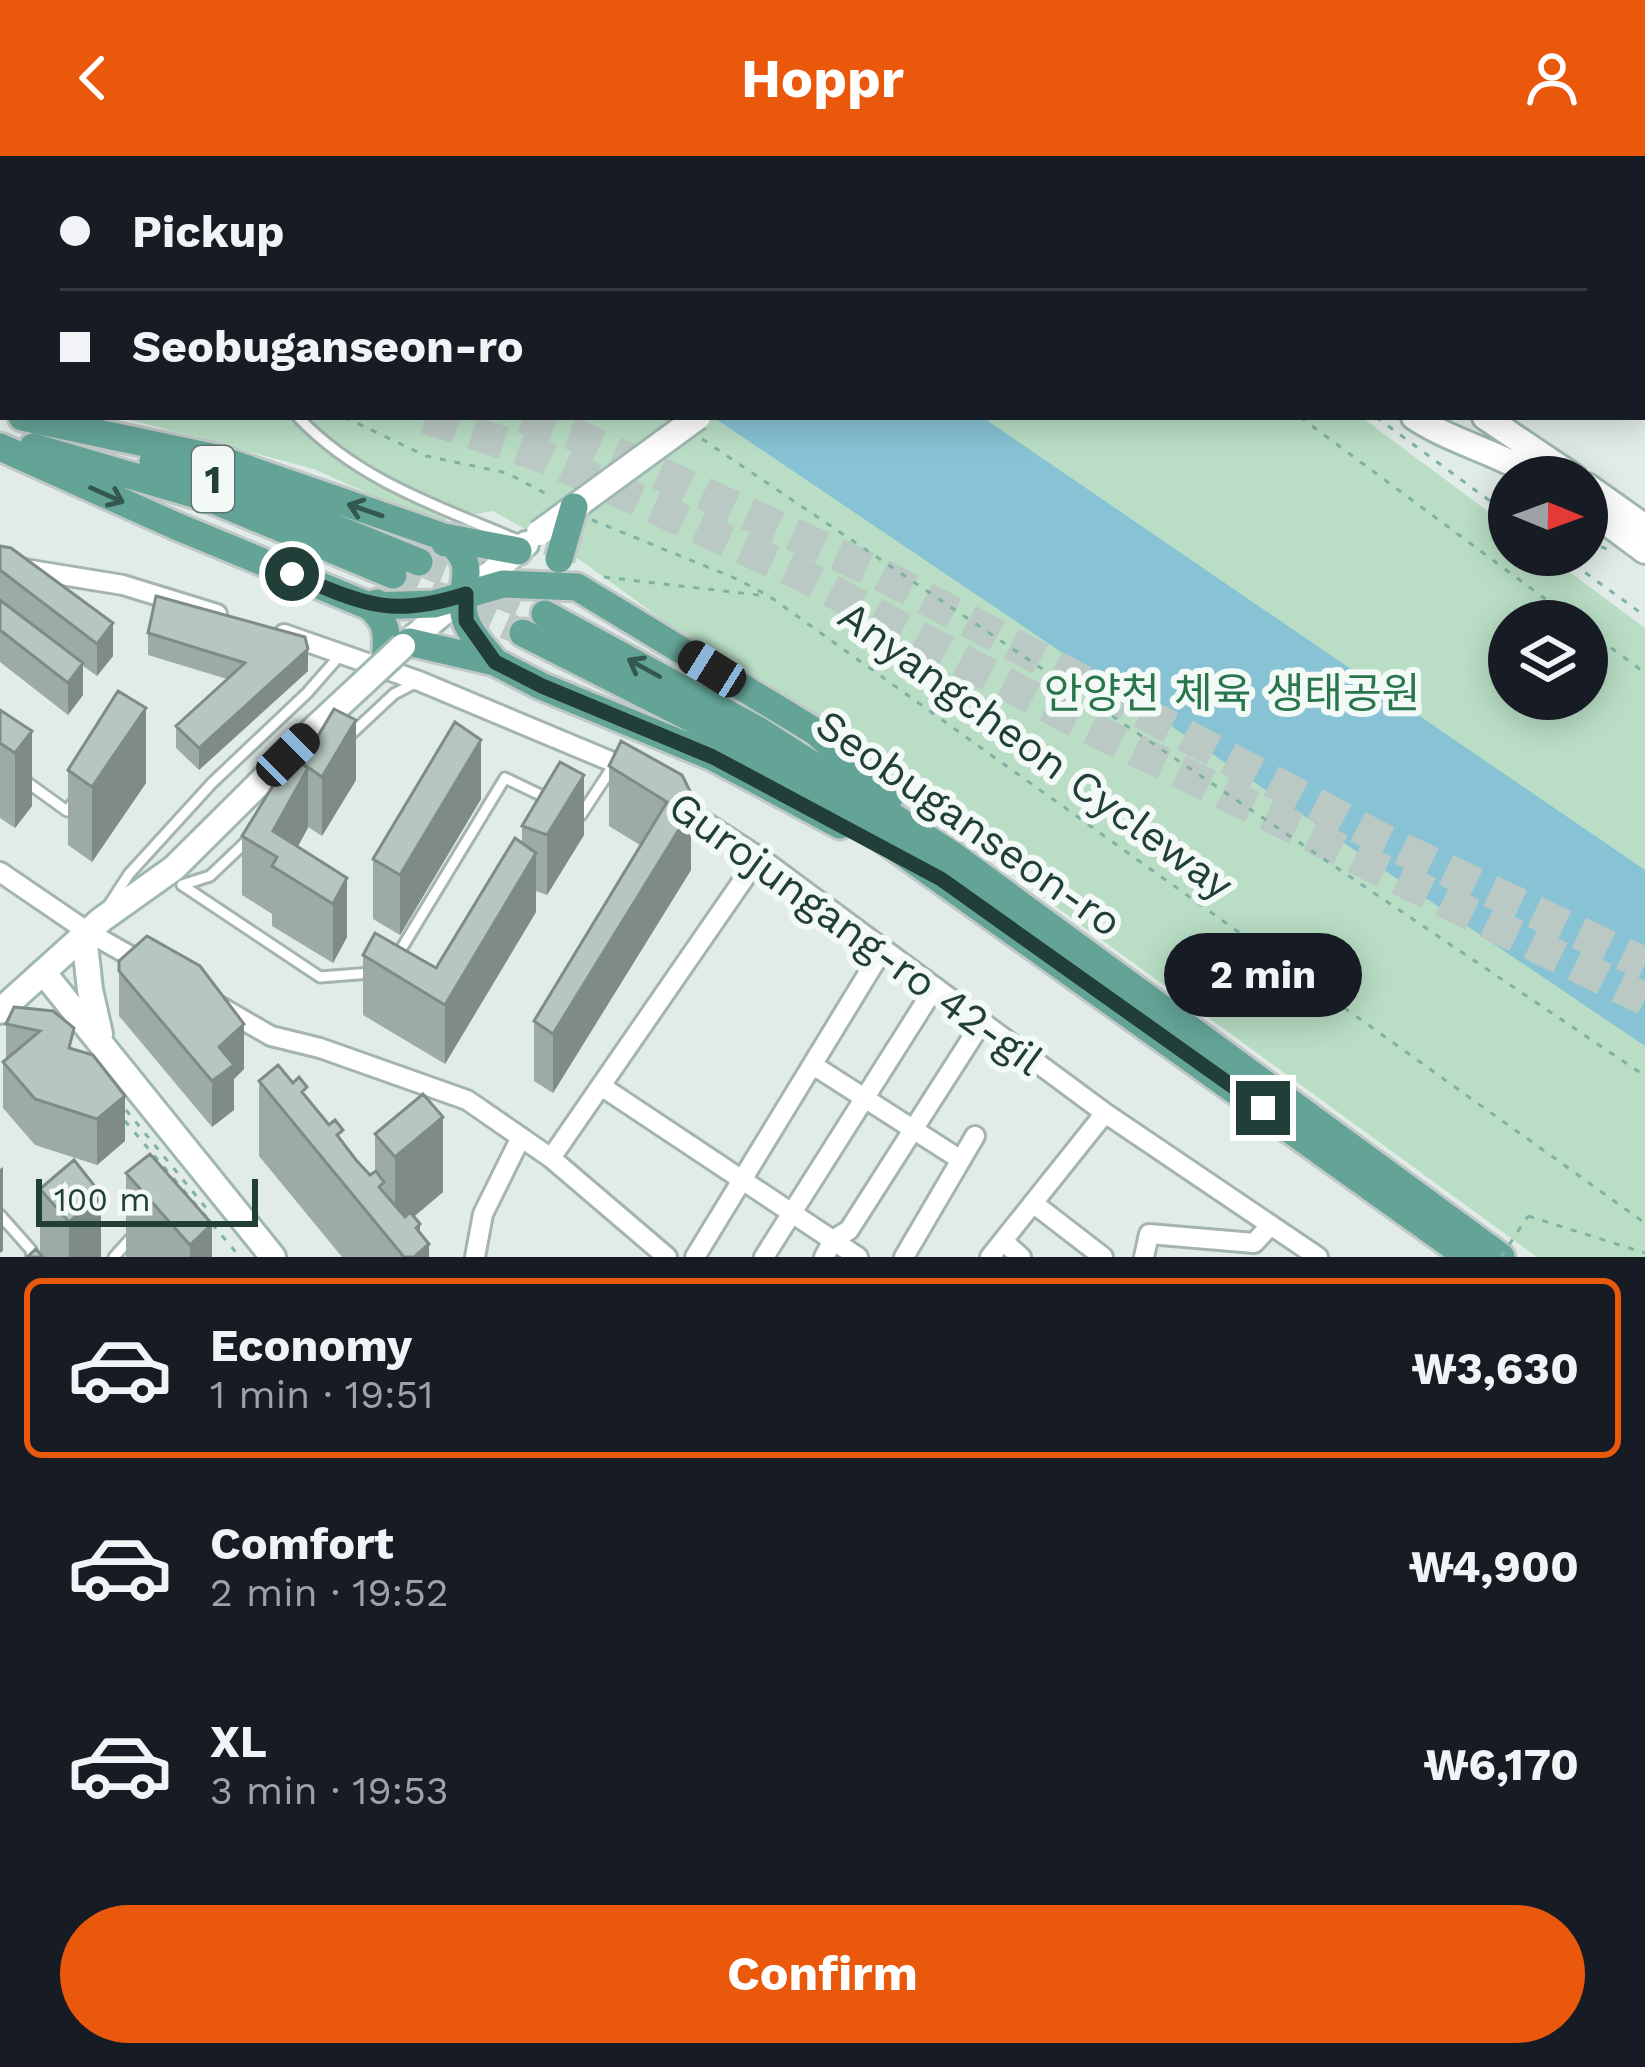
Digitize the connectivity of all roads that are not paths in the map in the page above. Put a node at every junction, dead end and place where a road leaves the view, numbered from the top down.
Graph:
1 (21, 420) edge
2 (36, 420) edge
3 (301, 420) edge
4 (694, 420) edge
5 (1418, 420) edge
6 (1450, 420) edge
7 (1489, 420) edge
8 (0, 437) edge
9 (0, 447) edge
10 (1497, 456) edge
11 (1504, 456) edge
12 (1543, 456) edge
13 (1608, 501) edge
14 (574, 509) junction
15 (1608, 523) edge
16 (1645, 527) edge
17 (444, 537) junction
18 (527, 542) junction
19 (1645, 550) edge
20 (0, 565) edge
21 (587, 582) junction
22 (466, 594) junction
23 (369, 606) junction
24 (233, 619) edge
25 (534, 624) tunnel mouth
26 (255, 625) edge
27 (399, 650) junction
28 (343, 652) junction
29 (495, 662) junction
30 (419, 681) junction
31 (338, 749) edge
32 (614, 763) junction
33 (13, 772) edge
34 (79, 794) edge
35 (258, 831) edge
36 (759, 857) junction
37 (946, 866) junction
38 (0, 872) edge
39 (91, 929) junction
40 (884, 950) junction
41 (43, 972) junction
42 (170, 978) edge
43 (935, 987) junction
44 (210, 1001) edge
45 (5, 1013) edge
46 (982, 1022) junction
47 (60, 1031) edge
48 (108, 1052) junction
49 (813, 1065) junction
50 (601, 1086) junction
51 (865, 1099) junction
52 (1105, 1113) junction
53 (913, 1130) junction
54 (975, 1136) dead end
55 (520, 1137) junction
56 (551, 1158) junction
57 (961, 1160) junction
58 (742, 1180) junction
59 (1033, 1203) junction
60 (793, 1214) junction
61 (0, 1215) edge
62 (1271, 1225) junction
63 (143, 1226) edge
64 (828, 1249) edge
65 (997, 1249) edge
66 (32, 1257) edge
67 (114, 1257) edge
68 (274, 1257) edge
69 (475, 1257) edge
70 (667, 1257) edge
71 (695, 1257) edge
72 (764, 1257) edge
73 (857, 1257) edge
74 (904, 1257) edge
75 (1021, 1257) edge
76 (1102, 1257) edge
77 (1144, 1257) edge
78 (1318, 1257) edge
79 (1468, 1257) edge
80 (1501, 1257) edge

1 - 8 main road, 1
17 -> 2 main road
3 - 18 lane
4 - 14 main road, bridge
5 - 10 main road
6 - 11 main road
7 - 12 main road
9 -> 23 main road
13 - 16 main road
14 - 18 main road, bridge
14 - 21 main road, bridge
15 - 19 main road
17 - 18 main road
17 - 22 main road
17 - 23 main road
18 - 22 main road
20 - 24 street
21 - 22 main road
21 - 29 main road
21 - 37 main road
22 - 23 main road
22 - 27 main road
22 - 29 main road
23 - 27 main road
25 - 37 main road, Seobuganseon-ro
26 - 28 street, Gurojungang-ro 42-gil
27 - 29 main road
27 - 39 main road, bridge
28 - 30 street, Gurojungang-ro 42-gil
28 - 39 lane
29 - 37 main road
30 - 31 lane
30 - 32 street, Gurojungang-ro 42-gil
32 - 35 lane
32 - 36 street, Gurojungang-ro 42-gil
33 - 34 lane
36 - 40 street, Gurojungang-ro 42-gil
36 - 50 street
37 - 79 main road, Seobuganseon-ro
37 - 80 main road, Seobuganseon-ro
38 - 39 street
39 - 41 main road
39 - 42 street
39 - 48 main road
40 - 43 street, Gurojungang-ro 42-gil
40 - 49 street
41 - 45 main road
41 - 48 main road
43 - 46 street, Gurojungang-ro 42-gil
43 - 51 street
44 - 55 street
46 - 52 street, Gurojungang-ro 42-gil
46 - 53 street
47 - 48 main road
48 - 68 main road
49 - 51 street
49 - 58 street
50 - 56 street
50 - 58 street
51 - 53 street
51 - 60 street
52 - 59 street
52 - 62 street, Gurojungang-ro 42-gil
53 - 57 street
53 - 64 street
54 - 57 street
55 - 56 street
55 - 69 street
56 - 70 street
57 - 74 street
58 - 60 street
58 - 71 street
59 - 65 street
59 - 76 street
60 - 64 street
60 - 72 street
61 - 66 lane
62 - 77 street
62 - 78 street, Gurojungang-ro 42-gil
63 - 67 lane
64 - 73 street
65 - 75 street

